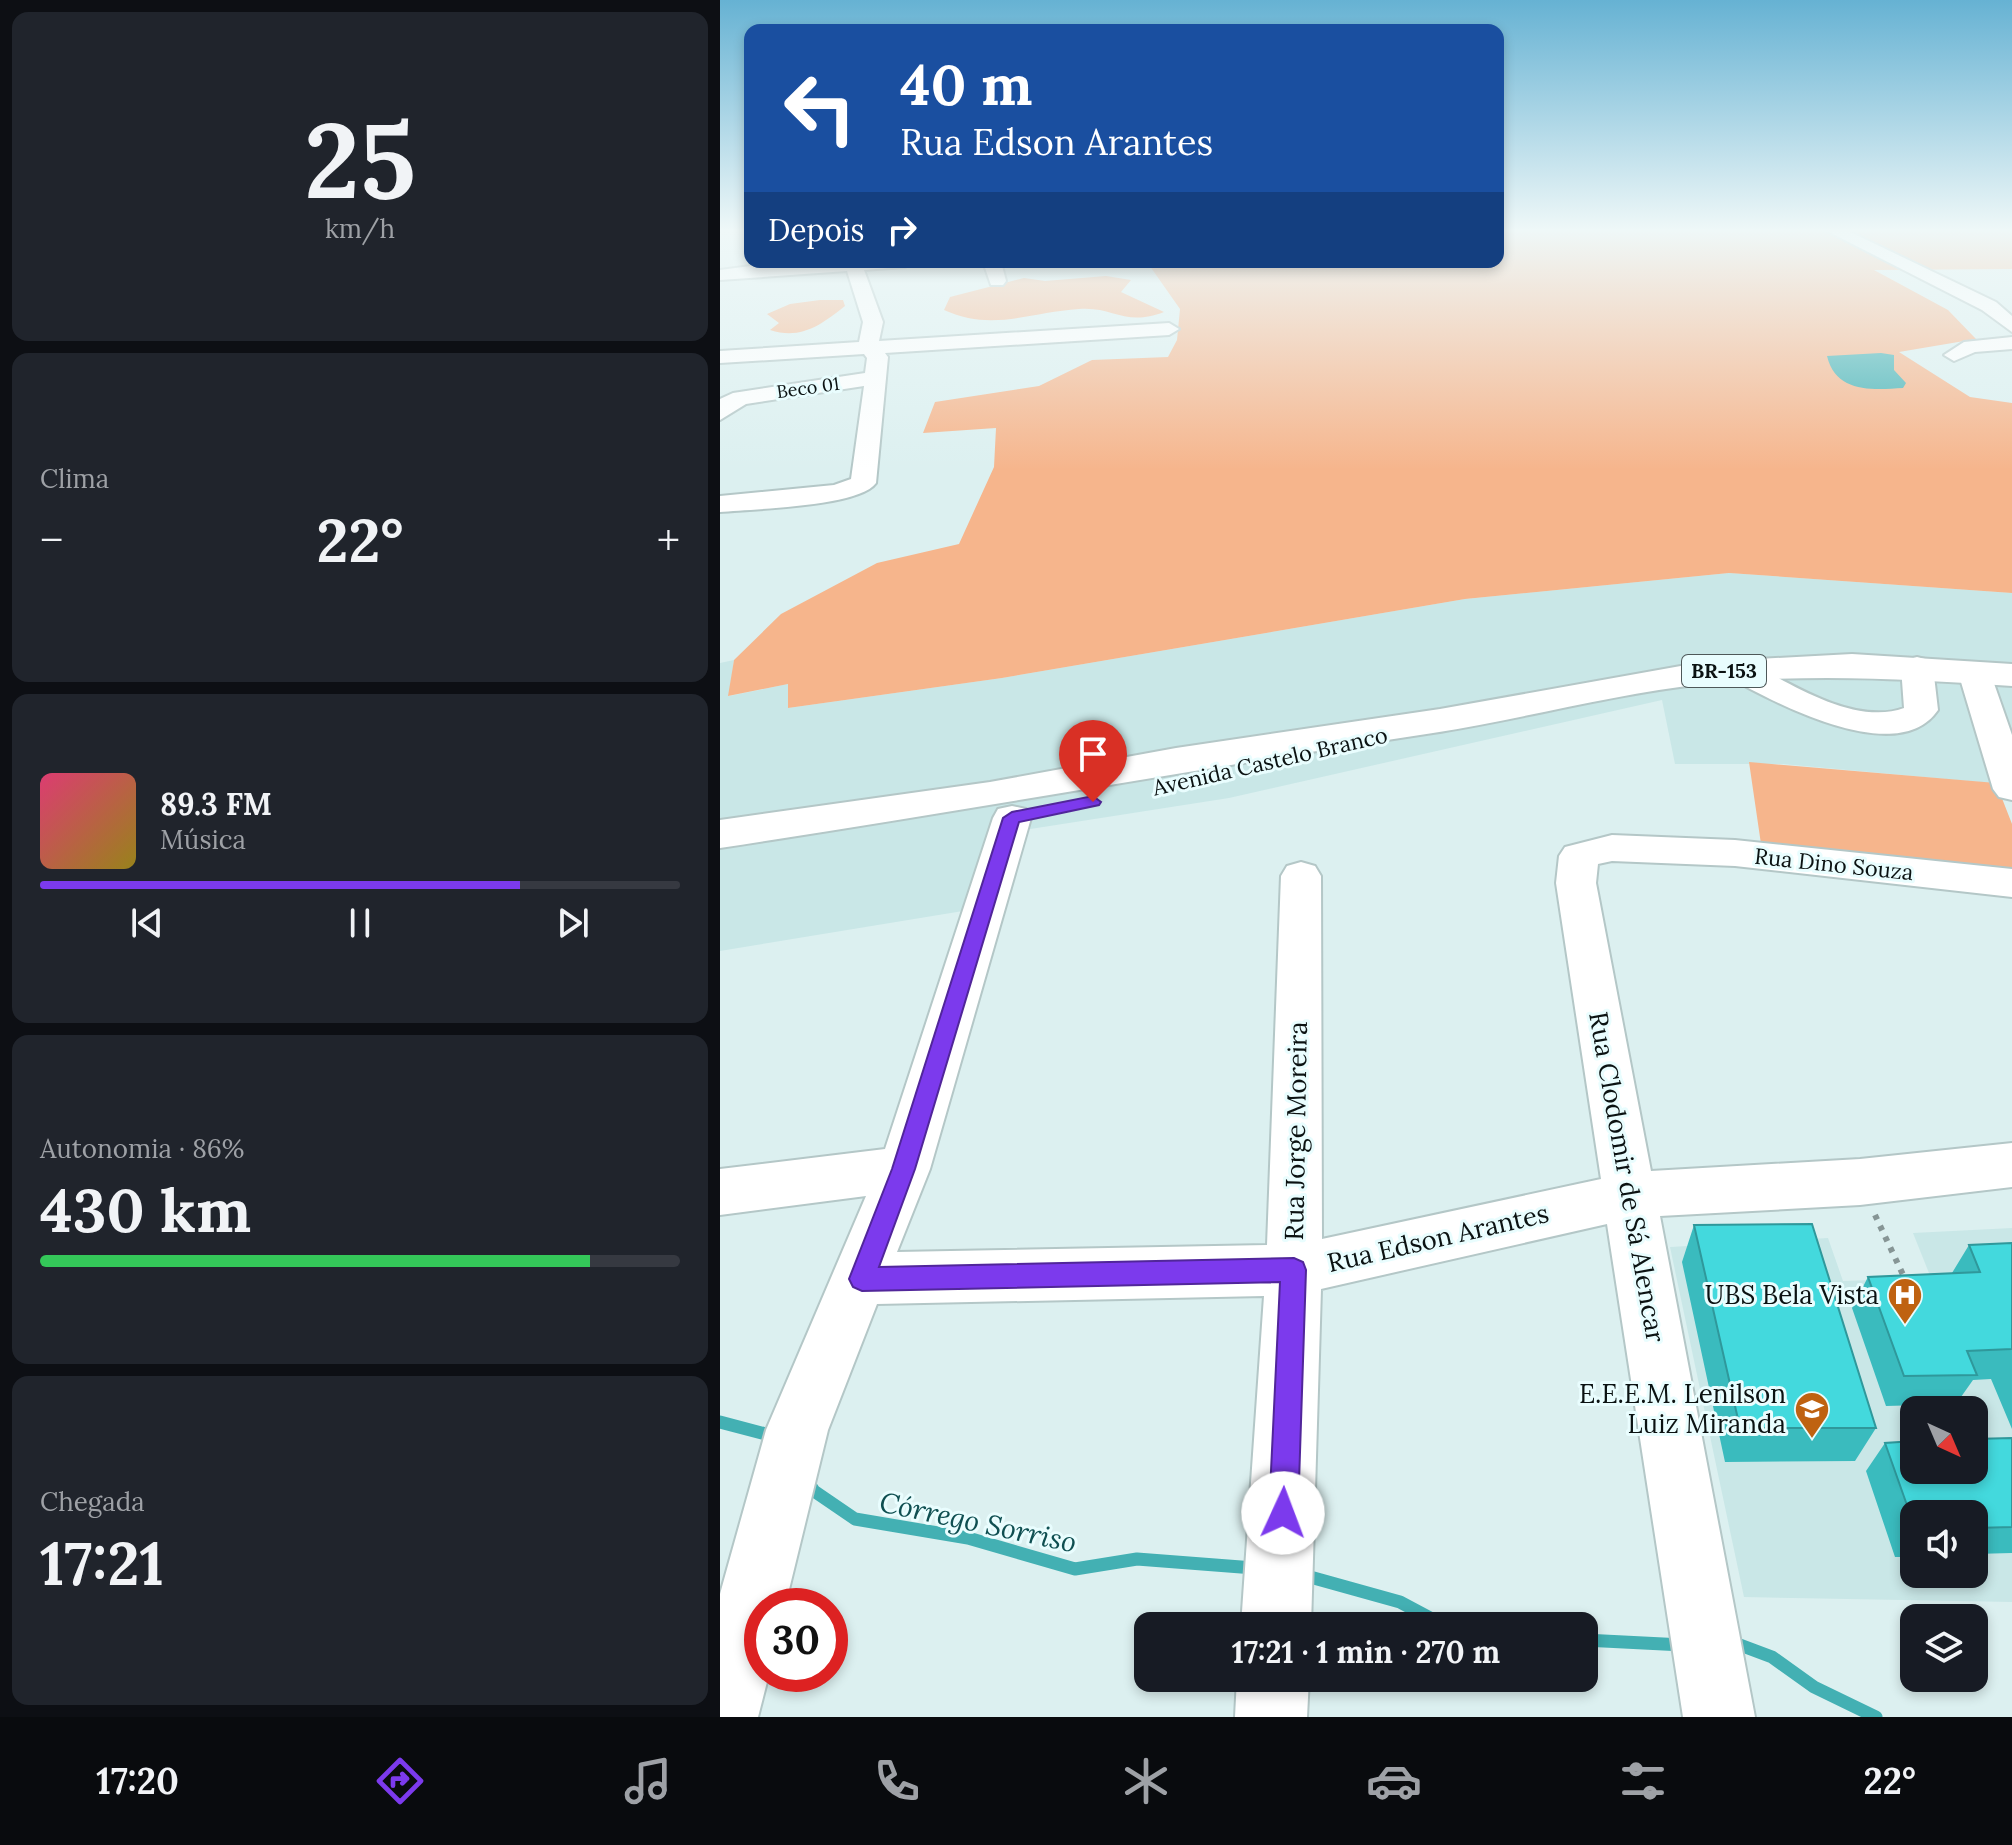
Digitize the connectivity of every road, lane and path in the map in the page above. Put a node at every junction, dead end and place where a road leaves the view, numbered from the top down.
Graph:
1 (869, 310) edge
2 (1994, 310) edge
3 (2012, 326) edge
4 (1169, 329) dead end
5 (2012, 343) edge
6 (868, 347) junction
7 (1954, 355) dead end
8 (720, 357) edge
9 (876, 378) junction
10 (720, 413) edge
11 (720, 504) edge
12 (1917, 667) junction
13 (1738, 669) junction
14 (1974, 672) junction
15 (2012, 675) edge
16 (1440, 720) junction
17 (2012, 789) edge
18 (1012, 818) junction
19 (720, 834) edge
20 (1656, 851) joint
21 (720, 863) edge
22 (1301, 876) dead end
23 (2012, 883) edge
24 (2012, 1165) edge
25 (904, 1169) junction
26 (1860, 1182) junction
27 (720, 1192) edge
28 (1632, 1195) junction
29 (1294, 1270) junction
30 (862, 1279) junction
31 (1905, 1279) edge
32 (1278, 1595) edge
33 (1272, 1692) edge
34 (1717, 1707) edge
35 (722, 1717) edge
36 (1271, 1717) edge

1 - 6 street
2 - 3 street
4 - 6 street
5 - 7 street
6 - 8 street
6 - 9 street
9 - 10 street, Beco 01
9 - 11 street
12 - 13 main road, Avenida Castelo Branco / BR-153
12 - 13 street
12 - 14 main road, Avenida Castelo Branco / BR-153
13 - 16 main road, Avenida Castelo Branco / BR-153
14 - 15 main road, Avenida Castelo Branco / BR-153
14 - 17 street
16 - 18 main road, Avenida Castelo Branco / BR-153
16 - 19 main road, Avenida Castelo Branco / BR-153
18 - 21 main road, Avenida Castelo Branco / BR-153
18 - 25 street
20 - 23 street, Rua Dino Souza
20 - 28 street, Rua Clodomir de Sá Alencar
22 - 29 street, Rua Jorge Moreira
24 - 26 street, Rua Edson Arantes
25 - 27 street
25 - 30 street
26 - 28 street, Rua Edson Arantes
26 - 31 path
28 - 29 street, Rua Edson Arantes
28 - 34 street, Rua Clodomir de Sá Alencar
29 - 30 street, Rua Edson Arantes
29 - 32 street, Rua Jorge Moreira
30 - 35 street
33 - 36 street

